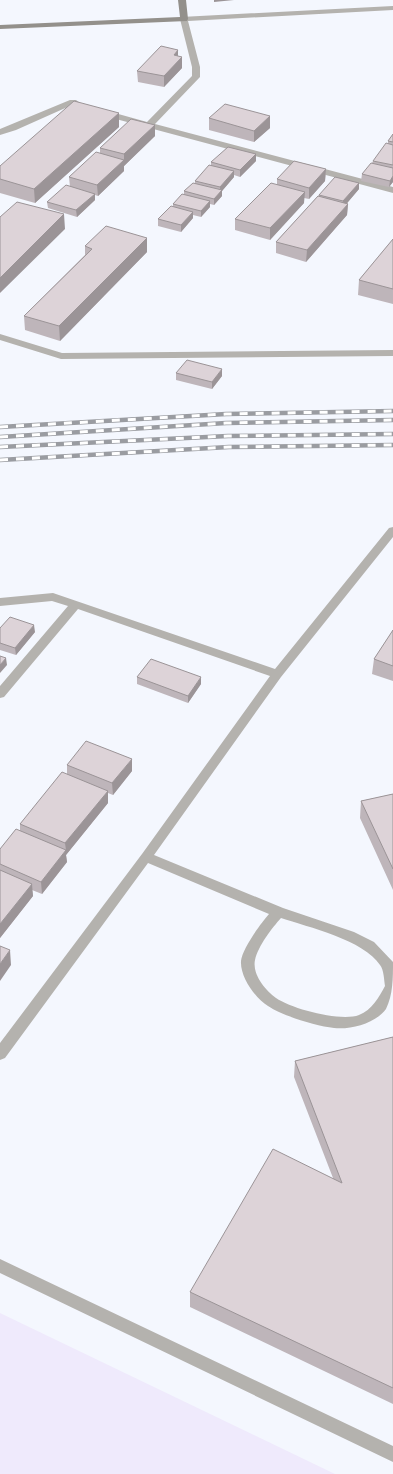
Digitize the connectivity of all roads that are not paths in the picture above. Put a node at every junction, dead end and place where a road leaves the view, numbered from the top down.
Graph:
1 (182, 0) edge
2 (393, 8) edge
3 (184, 19) junction
4 (0, 27) edge
5 (149, 125) junction
6 (0, 132) edge
7 (393, 190) edge
8 (0, 337) edge
9 (393, 353) edge
10 (393, 530) edge
11 (0, 602) edge
12 (76, 604) junction
13 (277, 674) junction
14 (0, 694) edge
15 (146, 857) junction
16 (278, 912) junction
17 (0, 1054) edge
18 (0, 1266) edge
19 (393, 1454) edge

1 - 3 street
2 - 3 street
3 - 4 street
3 - 5 street
5 - 6 street
5 - 7 street
8 - 9 street
10 - 13 street
11 - 12 street
12 - 13 street
12 - 14 street
13 - 15 street
15 - 16 street
15 - 17 street
16 - 16 street
18 - 19 street

